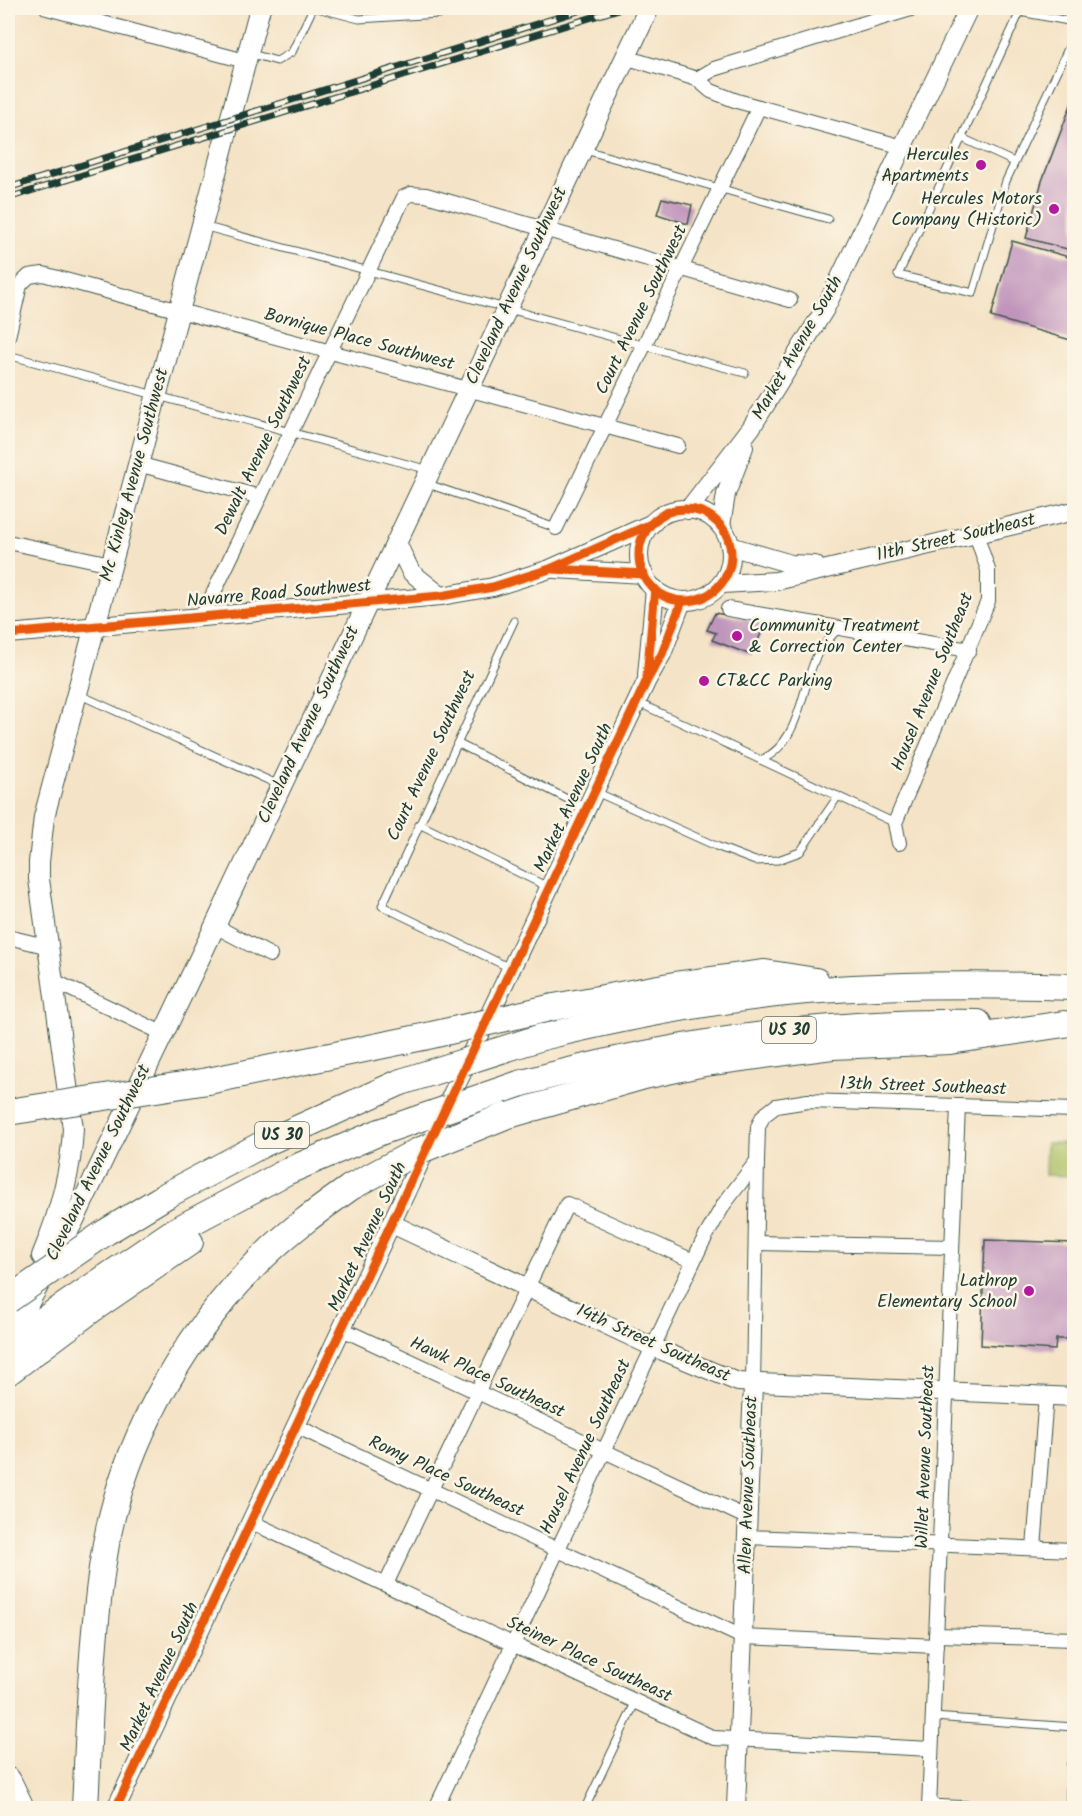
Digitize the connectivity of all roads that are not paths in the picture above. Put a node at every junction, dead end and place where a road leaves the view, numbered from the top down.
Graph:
1 (47, 8) edge
2 (260, 8) edge
3 (315, 8) edge
4 (462, 8) edge
5 (649, 8) edge
6 (914, 8) edge
7 (969, 8) edge
8 (93, 14) edge
9 (1074, 22) edge
10 (1074, 36) edge
11 (246, 57) junction
12 (625, 57) junction
13 (697, 79) junction
14 (759, 107) junction
15 (962, 138) junction
16 (903, 147) junction
17 (582, 149) junction
18 (1014, 162) junction
19 (721, 188) junction
20 (828, 219) dead end
21 (202, 225) junction
22 (544, 229) junction
23 (682, 269) junction
24 (368, 271) junction
25 (790, 300) dead end
26 (506, 308) junction
27 (179, 309) junction
28 (8, 337) edge
29 (645, 346) junction
30 (330, 351) junction
31 (8, 355) edge
32 (745, 373) dead end
33 (468, 389) junction
34 (156, 394) junction
35 (607, 427) junction
36 (751, 428) junction
37 (292, 432) junction
38 (678, 446) dead end
39 (138, 464) junction
40 (426, 476) junction
41 (260, 497) junction
42 (688, 510) junction
43 (1074, 511) edge
44 (653, 523) junction
45 (721, 526) junction
46 (556, 528) joint
47 (976, 534) junction
48 (396, 541) junction
49 (8, 542) edge
50 (730, 546) junction
51 (111, 564) junction
52 (838, 566) junction
53 (550, 569) junction
54 (649, 582) junction
55 (722, 584) junction
56 (441, 596) junction
57 (682, 601) junction
58 (367, 603) junction
59 (728, 609) dead end
60 (202, 617) junction
61 (514, 621) dead end
62 (93, 628) junction
63 (839, 628) junction
64 (8, 634) edge
65 (969, 650) junction
66 (647, 680) junction
67 (76, 693) junction
68 (636, 702) junction
69 (457, 742) junction
70 (761, 760) junction
71 (281, 786) junction
72 (596, 792) junction
73 (838, 796) junction
74 (588, 809) junction
75 (895, 823) junction
76 (419, 824) junction
77 (899, 843) dead end
78 (550, 888) junction
79 (215, 926) junction
80 (8, 937) edge
81 (49, 947) junction
82 (270, 955) dead end
83 (512, 970) junction
84 (54, 981) junction
85 (1071, 986) edge
86 (861, 988) junction
87 (1069, 1024) edge
88 (162, 1033) junction
89 (958, 1106) junction
90 (1074, 1110) edge
91 (8, 1112) edge
92 (757, 1161) junction
93 (392, 1224) junction
94 (174, 1241) junction
95 (756, 1243) junction
96 (952, 1247) junction
97 (693, 1261) junction
98 (528, 1287) junction
99 (10, 1327) edge
100 (342, 1329) junction
101 (653, 1347) junction
102 (8, 1372) edge
103 (753, 1385) junction
104 (947, 1392) junction
105 (477, 1394) junction
106 (1046, 1396) junction
107 (1074, 1397) edge
108 (296, 1426) junction
109 (604, 1452) junction
110 (431, 1490) junction
111 (748, 1518) junction
112 (251, 1522) junction
113 (747, 1537) junction
114 (940, 1545) junction
115 (1034, 1548) junction
116 (558, 1550) junction
117 (1074, 1550) edge
118 (386, 1584) junction
119 (742, 1637) junction
120 (1074, 1639) edge
121 (936, 1640) junction
122 (512, 1644) junction
123 (636, 1701) junction
124 (933, 1717) junction
125 (1074, 1727) edge
126 (739, 1741) junction
127 (931, 1749) junction
128 (1074, 1764) edge
129 (8, 1781) edge
130 (85, 1801) edge
131 (929, 1806) edge
132 (1070, 1807) edge
133 (21, 1809) edge
134 (116, 1809) edge
135 (436, 1809) edge
136 (585, 1809) edge
137 (736, 1809) edge
138 (1036, 1809) edge

1 - 8 street
2 - 11 main road, Mc Kinley Avenue Southwest
3 - 4 lane
3 - 11 lane
5 - 12 main road, Cleveland Avenue Southwest
6 - 13 street
7 - 16 street, Market Avenue South
8 - 11 street
9 - 15 lane
10 - 18 lane
11 - 21 main road, Mc Kinley Avenue Southwest
12 - 13 street
12 - 17 main road, Cleveland Avenue Southwest
13 - 14 street
14 - 16 street
14 - 19 street, Court Avenue Southwest
15 - 18 lane
15 - 18 lane
16 - 36 street, Market Avenue South
17 - 19 lane
17 - 22 main road, Cleveland Avenue Southwest
19 - 20 lane
19 - 23 street, Court Avenue Southwest
21 - 24 lane
21 - 27 main road, Mc Kinley Avenue Southwest
22 - 23 street
22 - 24 street, Dewalt Avenue Southwest
22 - 26 main road, Cleveland Avenue Southwest
23 - 25 street
23 - 29 street, Court Avenue Southwest
24 - 26 lane
24 - 30 street, Dewalt Avenue Southwest
26 - 29 lane
26 - 33 main road, Cleveland Avenue Southwest
27 - 28 street, Bornique Place Southwest
27 - 30 street, Bornique Place Southwest
27 - 34 main road, Mc Kinley Avenue Southwest
29 - 32 lane
29 - 35 street, Court Avenue Southwest
30 - 33 street, Bornique Place Southwest
30 - 37 street, Dewalt Avenue Southwest
31 - 34 lane
33 - 35 street, Bornique Place Southwest
33 - 40 main road, Cleveland Avenue Southwest
34 - 37 lane
34 - 39 main road, Mc Kinley Avenue Southwest
35 - 38 street, Bornique Place Southwest
35 - 46 street, Court Avenue Southwest
36 - 42 street, Market Avenue South
36 - 45 street, Market Avenue South
37 - 40 lane
37 - 41 street, Dewalt Avenue Southwest
39 - 41 street
39 - 51 main road, Mc Kinley Avenue Southwest
40 - 46 lane
40 - 48 main road, Cleveland Avenue Southwest
41 - 60 street, Dewalt Avenue Southwest
42 - 44 street
42 - 45 street
43 - 47 street, 11th Street Southeast
44 - 53 street, Navarre Road Southwest
44 - 54 street
45 - 50 street
47 - 52 street, 11th Street Southeast
47 - 65 street, Housel Avenue Southeast
48 - 56 street
48 - 58 main road, Cleveland Avenue Southwest
49 - 51 street
50 - 52 street, 11th Street Southeast
50 - 55 street
51 - 62 main road, Mc Kinley Avenue Southwest
52 - 55 street, 11th Street Southeast
53 - 54 street, Navarre Road Southwest
53 - 56 street, Navarre Road Southwest
54 - 57 street
54 - 66 street, Market Avenue South
55 - 57 street
56 - 58 street, Navarre Road Southwest
57 - 66 street, Market Avenue South
58 - 60 street, Navarre Road Southwest
58 - 71 main road, Cleveland Avenue Southwest
59 - 63 street
60 - 62 street, Navarre Road Southwest
61 - 69 lane, Court Avenue Southwest
62 - 64 street, Navarre Road Southwest
62 - 67 main road, Mc Kinley Avenue Southwest
63 - 65 street
63 - 70 lane
65 - 75 street, Housel Avenue Southeast
66 - 68 street, Market Avenue South
67 - 71 lane
67 - 81 main road, Mc Kinley Avenue Southwest
68 - 70 lane
68 - 72 street, Market Avenue South
69 - 74 lane
69 - 76 lane, Court Avenue Southwest
70 - 73 lane
71 - 79 main road, Cleveland Avenue Southwest
72 - 73 lane
72 - 74 street, Market Avenue South
73 - 75 lane
74 - 78 street, Market Avenue South
75 - 77 street
76 - 78 lane
76 - 83 lane, Court Avenue Southwest
78 - 83 street, Market Avenue South
79 - 82 street
79 - 88 main road, Cleveland Avenue Southwest
80 - 81 street
81 - 84 main road, Mc Kinley Avenue Southwest
83 - 93 street, Market Avenue South
84 - 88 street
84 - 99 main road, Mc Kinley Avenue Southwest
85 - 86 highway, US 30
86 - 91 highway, bridge
86 - 99 highway, US 30, bridge
87 - 94 highway, US 30, bridge
87 - 130 highway, bridge
88 - 99 main road, Cleveland Avenue Southwest
89 - 90 street, 13th Street Southeast
89 - 92 street, 13th Street Southeast
89 - 96 street, Willet Avenue Southeast
92 - 95 street, Allen Avenue Southeast
92 - 97 street, Housel Avenue Southeast
93 - 98 street, 14th Street Southeast
93 - 100 street, Market Avenue South
94 - 99 highway
94 - 102 highway
95 - 96 street
95 - 103 street, Allen Avenue Southeast
96 - 104 street, Willet Avenue Southeast
97 - 98 street
97 - 101 street, Housel Avenue Southeast
98 - 101 street, 14th Street Southeast
98 - 105 street
100 - 105 street, Hawk Place Southeast
100 - 108 street, Market Avenue South
101 - 103 street, 14th Street Southeast
101 - 109 street, Housel Avenue Southeast
103 - 104 street, 14th Street Southeast
103 - 111 street, Allen Avenue Southeast
104 - 106 street, 14th Street Southeast
104 - 114 street, Willet Avenue Southeast
105 - 109 street, Hawk Place Southeast
105 - 110 street
106 - 107 street, 14th Street Southeast
106 - 115 street
108 - 110 street, Romy Place Southeast
108 - 112 street, Market Avenue South
109 - 111 street, Hawk Place Southeast
109 - 116 street, Housel Avenue Southeast
110 - 116 street, Romy Place Southeast
110 - 118 street
111 - 113 street, Allen Avenue Southeast
112 - 118 street, Steiner Place Southeast
112 - 134 street, Market Avenue South
113 - 114 street
113 - 119 street, Allen Avenue Southeast
114 - 115 street
114 - 121 street, Willet Avenue Southeast
115 - 117 street
116 - 119 street, Romy Place Southeast
116 - 122 street, Housel Avenue Southeast
118 - 122 street, Steiner Place Southeast
119 - 121 street
119 - 126 street, Allen Avenue Southeast
120 - 121 street
121 - 124 street, Willet Avenue Southeast
122 - 123 street, Steiner Place Southeast
122 - 135 street, Housel Avenue Southeast
123 - 126 street, Steiner Place Southeast
123 - 136 lane
124 - 125 lane
124 - 127 street, Willet Avenue Southeast
126 - 127 street, Steiner Place Southeast
126 - 137 street, Allen Avenue Southeast
127 - 131 street, Willet Avenue Southeast
128 - 132 street
129 - 133 highway
131 - 138 lane

